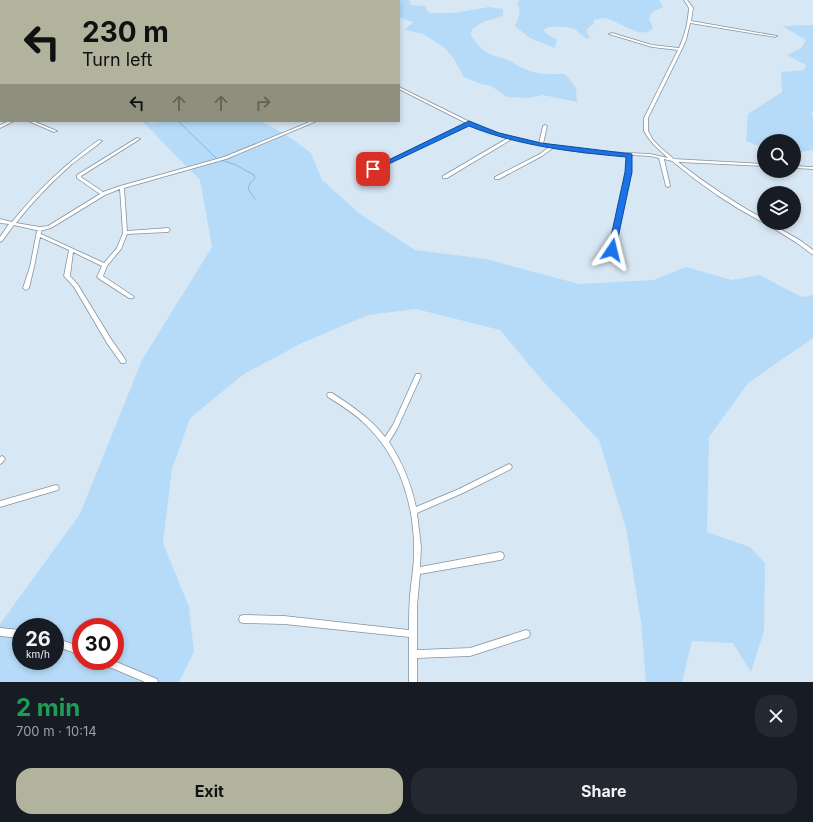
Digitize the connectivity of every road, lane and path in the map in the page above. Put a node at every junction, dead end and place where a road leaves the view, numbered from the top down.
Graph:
1 (685, 0) edge
2 (689, 22) junction
3 (612, 34) dead end
4 (775, 36) dead end
5 (680, 50) junction
6 (400, 88) edge
7 (10, 122) edge
8 (33, 122) edge
9 (313, 122) edge
10 (469, 123) junction
11 (545, 126) dead end
12 (0, 127) edge
13 (56, 131) dead end
14 (512, 138) junction
15 (138, 139) dead end
16 (100, 141) dead end
17 (541, 145) junction
18 (552, 147) junction
19 (629, 155) junction
20 (661, 157) junction
21 (673, 160) junction
22 (757, 165) edge
23 (801, 167) edge
24 (813, 168) edge
25 (373, 169) dead end
26 (445, 177) dead end
27 (497, 178) dead end
28 (668, 186) dead end
29 (122, 187) junction
30 (103, 194) junction
31 (757, 217) edge
32 (0, 221) edge
33 (13, 224) junction
34 (168, 230) dead end
35 (779, 230) edge
36 (39, 232) junction
37 (125, 233) junction
38 (0, 240) edge
39 (71, 250) junction
40 (612, 250) dead end
41 (813, 253) edge
42 (105, 265) junction
43 (26, 288) dead end
44 (131, 298) dead end
45 (123, 361) dead end
46 (418, 376) dead end
47 (330, 395) dead end
48 (386, 441) junction
49 (509, 466) dead end
50 (56, 488) dead end
51 (0, 504) edge
52 (413, 512) junction
53 (500, 556) dead end
54 (416, 570) junction
55 (242, 619) dead end
56 (0, 632) edge
57 (12, 633) edge
58 (413, 634) junction
59 (526, 634) dead end
60 (414, 654) junction
61 (124, 669) edge
62 (154, 682) edge
63 (413, 682) edge

1 - 2 street
2 - 4 street
2 - 5 street
3 - 5 street
5 - 21 street
6 - 10 street
7 - 12 street
8 - 13 street
9 - 29 street
10 - 14 street
10 - 25 street
11 - 17 street
14 - 17 street
14 - 26 street
15 - 30 street
16 - 33 street
17 - 18 street
18 - 19 street
18 - 27 street
19 - 20 street
19 - 40 street
20 - 21 street
20 - 28 street
21 - 22 street
21 - 31 street
23 - 24 street
29 - 30 street
29 - 37 street
30 - 36 street
32 - 33 street
33 - 36 street
33 - 38 street
34 - 37 street
35 - 41 street
36 - 39 street
36 - 43 street
37 - 42 street
39 - 42 street
39 - 45 street
42 - 44 street
46 - 48 street
47 - 48 street
48 - 52 street
49 - 52 street
50 - 51 street
52 - 54 street
53 - 54 street
54 - 58 street
55 - 58 street
56 - 57 street
58 - 60 street
59 - 60 street
60 - 63 street
61 - 62 street

